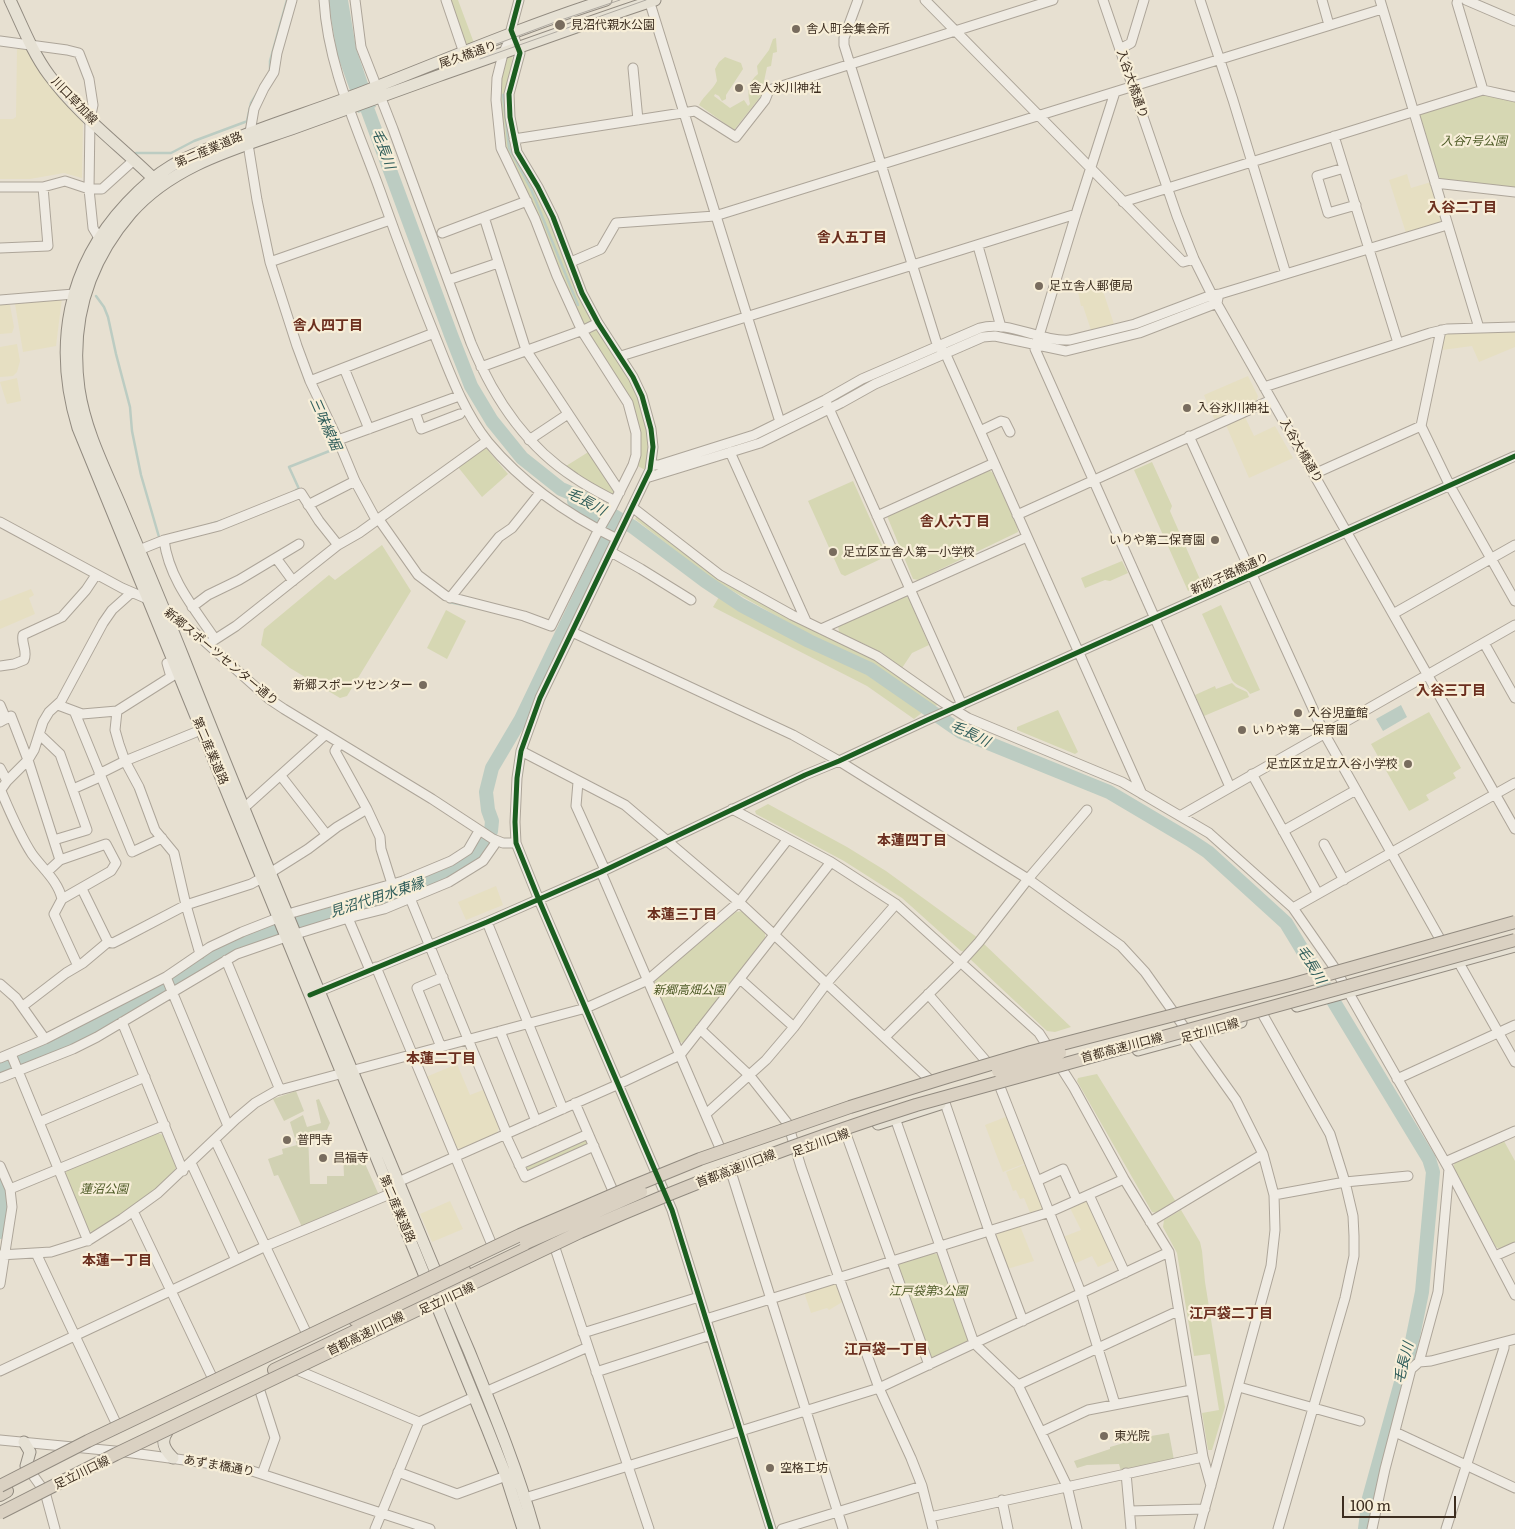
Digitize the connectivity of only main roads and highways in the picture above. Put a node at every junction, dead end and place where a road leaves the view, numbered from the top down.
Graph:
1 (10, 0) edge
2 (606, 0) edge
3 (651, 1) edge
4 (377, 92) junction
5 (349, 103) joint
6 (157, 182) junction
7 (266, 876) junction
8 (1515, 918) edge
9 (1515, 922) edge
10 (1515, 936) edge
11 (1515, 940) edge
12 (1515, 946) edge
13 (1417, 969) junction
14 (1290, 985) junction
15 (346, 1072) junction
16 (857, 1124) junction
17 (527, 1246) junction
18 (436, 1287) junction
19 (272, 1365) junction
20 (167, 1432) junction
21 (24, 1442) road end
22 (173, 1458) road end
23 (26, 1466) junction
24 (0, 1480) edge
25 (0, 1486) edge
26 (0, 1495) edge
27 (0, 1504) edge
28 (0, 1514) edge
29 (523, 1529) edge
30 (534, 1529) edge

1 - 6 main road, 川口草加線
2 - 4 main road, 尾久橋通り
3 - 4 main road, 尾久橋通り
4 - 5 main road, 尾久橋通り
5 - 6 main road, 第二産業道路
6 - 7 main road, 第二産業道路
6 - 7 main road, 第二産業道路
7 - 15 main road, 第二産業道路
8 - 18 main road, 足立川口線
9 - 14 highway, 首都高速川口線, bridge
10 - 13 highway, bridge
11 - 13 highway, 首都高速川口線, bridge
12 - 18 main road, 足立川口線
13 - 16 highway, 首都高速川口線, bridge
14 - 17 highway, bridge
14 - 25 highway, 首都高速川口線, bridge
15 - 18 main road, 第二産業道路
15 - 18 main road, 第二産業道路
16 - 17 highway, bridge
16 - 28 highway, 首都高速川口線, bridge
17 - 18 highway
18 - 19 highway
18 - 20 main road, 足立川口線
18 - 23 main road, 足立川口線
18 - 29 main road, 第二産業道路
18 - 30 main road, 第二産業道路
19 - 26 highway
19 - 27 highway
20 - 22 main road
20 - 28 main road, 足立川口線
21 - 23 main road
23 - 24 main road, 足立川口線

